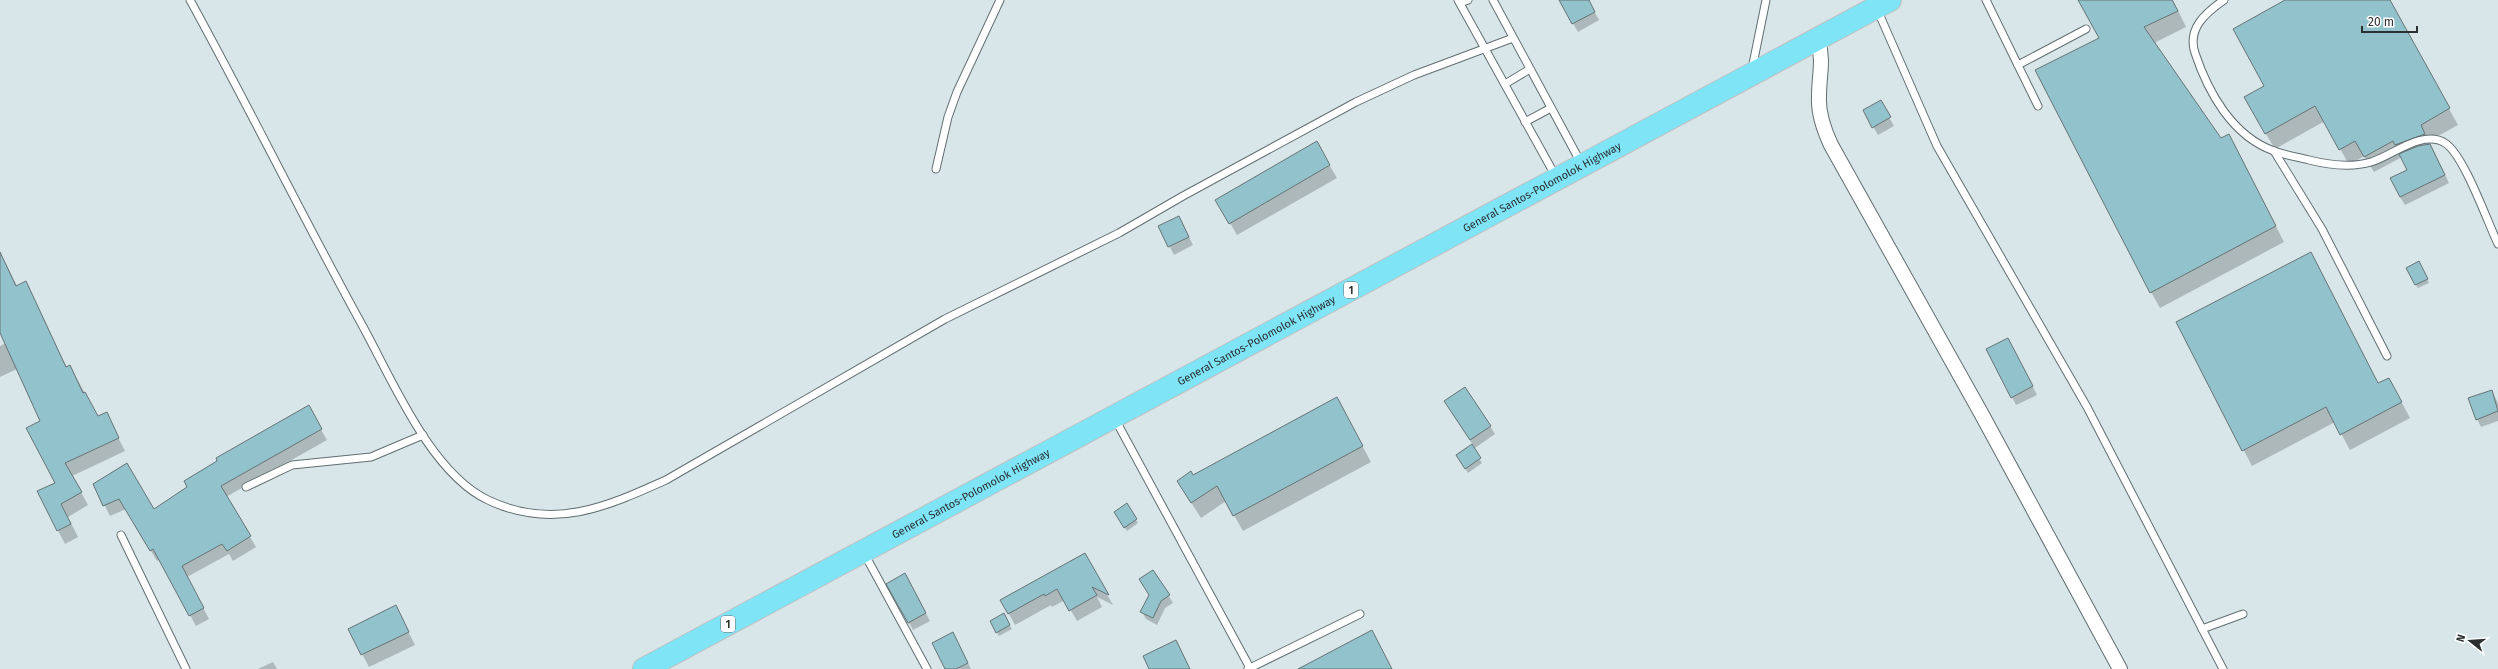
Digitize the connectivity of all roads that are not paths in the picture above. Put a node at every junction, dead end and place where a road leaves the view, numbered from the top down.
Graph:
1 (190, 0) edge
2 (1000, 0) edge
3 (1468, 0) edge
4 (1493, 0) edge
5 (1766, 0) edge
6 (1986, 0) edge
7 (2224, 0) edge
8 (1459, 2) edge
9 (1883, 4) edge
10 (2086, 29) dead end
11 (1513, 38) junction
12 (1818, 39) junction
13 (1486, 50) junction
14 (2018, 65) junction
15 (1530, 69) junction
16 (1751, 75) junction
17 (1504, 84) junction
18 (2038, 106) dead end
19 (1551, 108) junction
20 (1525, 122) junction
21 (2274, 151) junction
22 (1583, 167) junction
23 (936, 169) dead end
24 (1558, 180) junction
25 (2498, 244) edge
26 (2387, 356) dead end
27 (1113, 416) junction
28 (423, 435) junction
29 (246, 487) dead end
30 (121, 534) dead end
31 (863, 551) junction
32 (1360, 614) dead end
33 (2243, 614) dead end
34 (2202, 629) junction
35 (186, 669) edge
36 (644, 669) edge
37 (927, 669) edge
38 (1249, 669) edge
39 (2120, 669) edge
40 (2223, 669) edge

1 - 28 lane
2 - 23 lane
3 - 8 lane
4 - 11 lane
5 - 16 lane
6 - 14 lane
7 - 21 lane
8 - 13 lane
9 - 12 highway, General Santos-Polomolok Highway / 1
9 - 34 lane
10 - 14 lane
11 - 13 lane
11 - 15 lane
12 - 16 highway, General Santos-Polomolok Highway / 1
12 - 39 street
13 - 17 lane
13 - 28 lane
14 - 18 lane
15 - 17 lane
15 - 19 lane
16 - 22 highway, General Santos-Polomolok Highway / 1
17 - 20 lane
19 - 20 lane
19 - 22 lane
20 - 24 lane
21 - 25 lane
21 - 26 lane
22 - 24 highway, General Santos-Polomolok Highway / 1
24 - 27 highway, General Santos-Polomolok Highway / 1
27 - 31 highway, General Santos-Polomolok Highway / 1
27 - 38 lane
28 - 29 lane
30 - 35 lane
31 - 36 highway, General Santos-Polomolok Highway / 1
31 - 37 lane
32 - 38 lane
33 - 34 lane
34 - 40 lane

